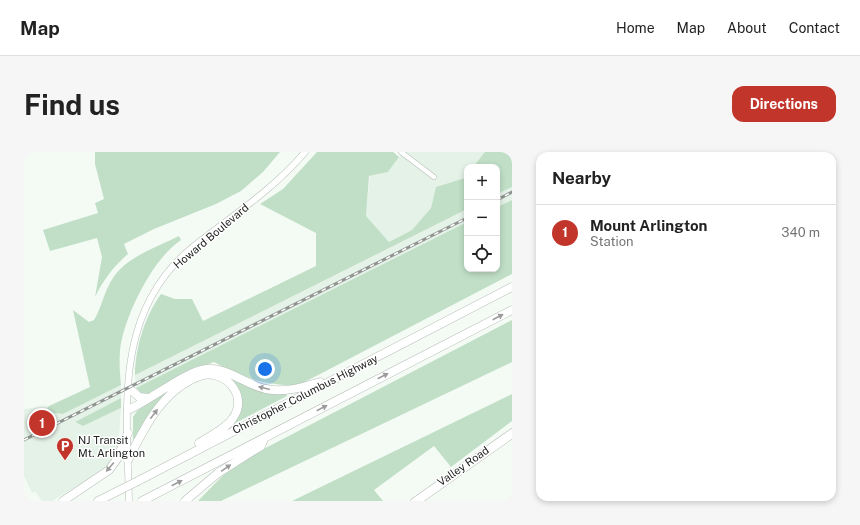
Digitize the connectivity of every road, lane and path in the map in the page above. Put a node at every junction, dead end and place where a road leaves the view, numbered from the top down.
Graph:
1 (305, 152) edge
2 (401, 152) edge
3 (434, 177) dead end
4 (512, 287) edge
5 (512, 310) edge
6 (335, 378) junction
7 (129, 388) junction
8 (152, 398) junction
9 (128, 410) junction
10 (512, 431) edge
11 (128, 433) junction
12 (512, 436) edge
13 (264, 438) junction
14 (191, 453) junction
15 (128, 460) junction
16 (63, 501) edge
17 (98, 501) edge
18 (129, 501) edge
19 (142, 501) edge
20 (185, 501) edge
21 (413, 501) edge
22 (420, 501) edge

1 - 7 main road, Howard Boulevard
2 - 3 street
4 - 6 highway, Christopher Columbus Highway
13 -> 5 highway, Christopher Columbus Highway
6 -> 8 highway
6 - 14 highway, Christopher Columbus Highway
7 - 8 highway
7 - 9 main road, Howard Boulevard
8 - 9 highway
9 - 11 main road, Howard Boulevard
10 - 21 street, Valley Road
11 - 15 main road, Howard Boulevard
11 -> 16 highway
12 - 22 street, Valley Road
19 -> 13 highway, Christopher Columbus Highway
20 -> 13 highway
15 -> 14 highway
14 - 17 highway, Christopher Columbus Highway, bridge
15 - 18 main road, Howard Boulevard

